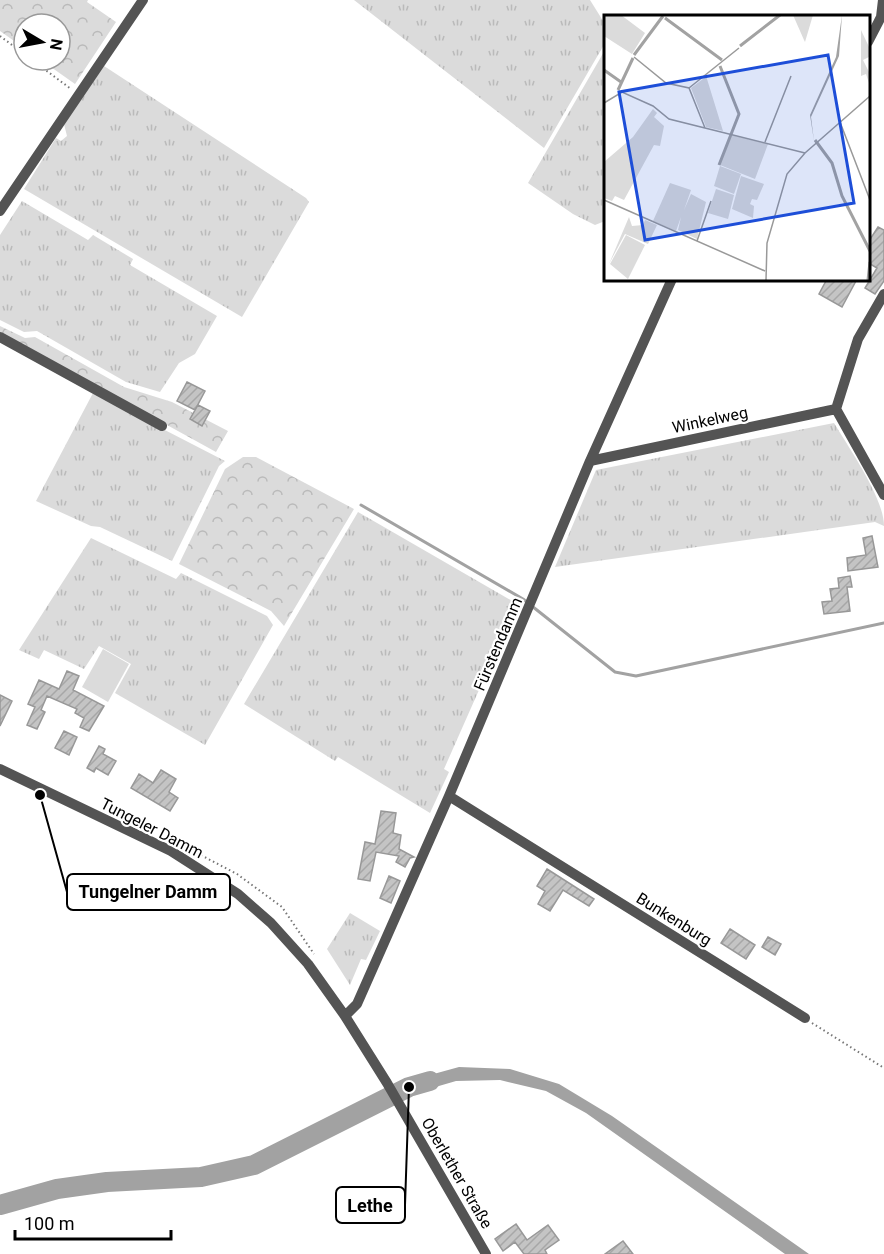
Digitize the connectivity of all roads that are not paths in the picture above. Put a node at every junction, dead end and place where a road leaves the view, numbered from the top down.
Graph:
1 (143, 0) edge
2 (883, 0) edge
3 (869, 38) edge
4 (0, 211) edge
5 (672, 280) edge
6 (884, 294) edge
7 (0, 337) edge
8 (836, 409) junction
9 (162, 426) dead end
10 (590, 461) junction
11 (884, 495) edge
12 (0, 769) edge
13 (449, 796) junction
14 (345, 1016) junction
15 (805, 1018) road end
16 (402, 1108) joint
17 (482, 1253) edge

1 - 4 street
2 - 3 street
5 - 10 street, Fürstendamm
6 - 8 street
7 - 9 street
8 - 10 street, Winkelweg
8 - 11 street
10 - 13 street, Fürstendamm
12 - 14 street, Tungeler Damm
13 - 14 street, Fürstendamm
13 - 15 street, Bunkenburg
14 - 16 street, Tungeler Damm
16 - 17 street, Oberlether Straße

